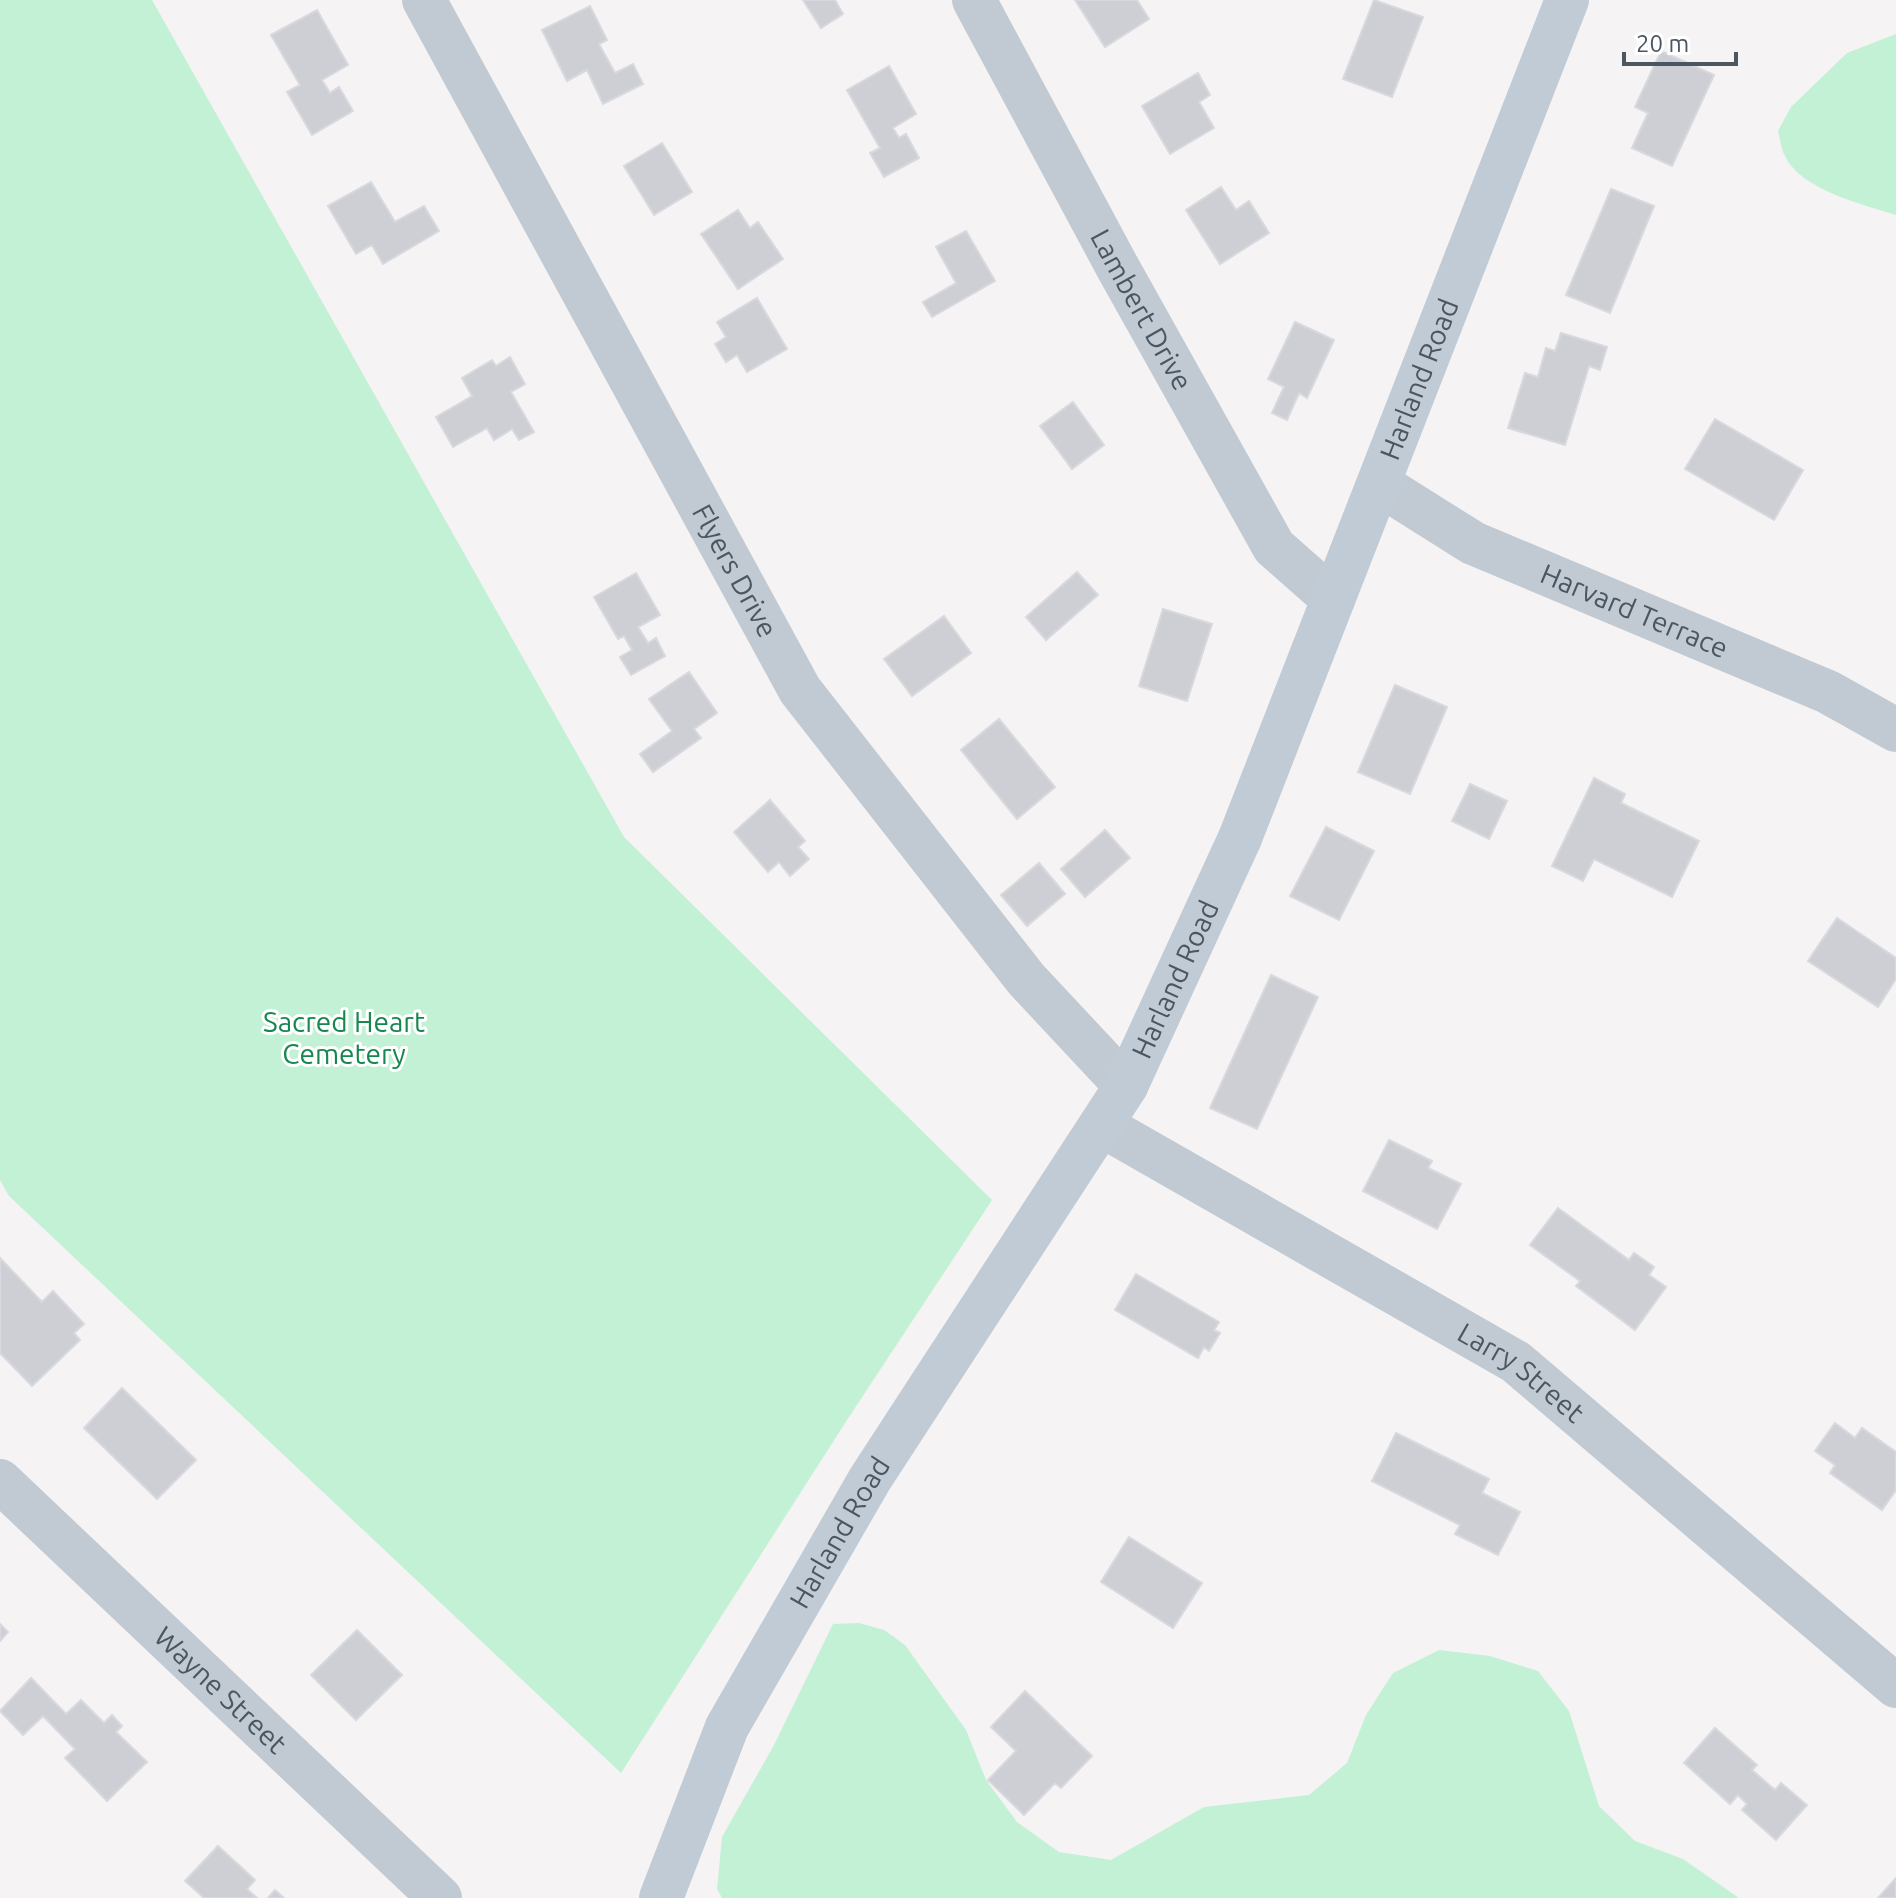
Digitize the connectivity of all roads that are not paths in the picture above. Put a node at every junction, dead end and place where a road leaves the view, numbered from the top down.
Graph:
1 (424, 0) edge
2 (974, 0) edge
3 (1567, 0) edge
4 (1379, 484) junction
5 (1333, 599) junction
6 (1896, 730) edge
7 (1126, 1086) junction
8 (1101, 1125) junction
9 (0, 1481) edge
10 (1896, 1686) edge
11 (440, 1898) edge
12 (661, 1898) edge

1 - 7 street, Flyers Drive
2 - 5 street, Lambert Drive
3 - 4 main road, Harland Road
4 - 5 main road, Harland Road
4 - 6 street, Harvard Terrace
5 - 7 main road, Harland Road
7 - 8 main road, Harland Road
8 - 10 street, Larry Street
8 - 12 main road, Harland Road
9 - 11 street, Wayne Street

